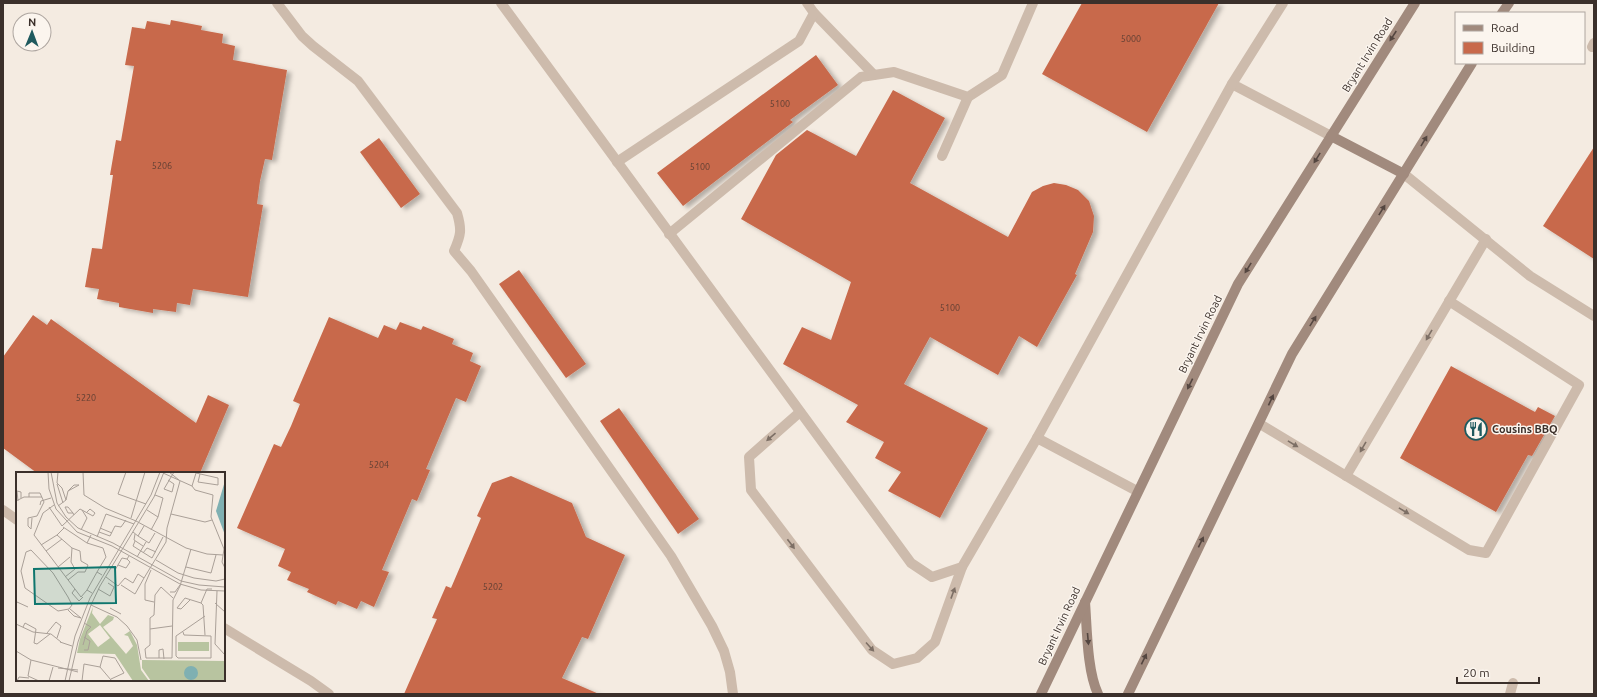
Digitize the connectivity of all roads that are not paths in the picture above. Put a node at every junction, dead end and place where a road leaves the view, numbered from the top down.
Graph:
1 (277, 3) edge
2 (501, 3) edge
3 (807, 3) edge
4 (1033, 3) edge
5 (1283, 3) edge
6 (1414, 3) edge
7 (1509, 3) edge
8 (1503, 12) edge
9 (814, 13) junction
10 (1471, 64) edge
11 (874, 75) junction
12 (1232, 84) junction
13 (968, 97) junction
14 (1331, 136) junction
15 (942, 156) dead end
16 (617, 162) junction
17 (1404, 174) junction
18 (670, 234) junction
19 (1486, 239) junction
20 (1449, 301) junction
21 (1594, 316) edge
22 (800, 412) junction
23 (1260, 424) junction
24 (1037, 438) junction
25 (1346, 476) junction
26 (1138, 491) junction
27 (3, 510) edge
28 (16, 519) edge
29 (962, 567) junction
30 (1085, 600) junction
31 (225, 629) edge
32 (1513, 683) dead end
33 (328, 694) edge
34 (733, 694) edge
35 (1041, 694) edge
36 (1098, 694) edge
37 (1128, 694) edge
38 (1510, 694) edge

1 - 34 lane
2 - 16 lane
3 - 9 lane
4 - 13 lane
5 - 12 lane
6 -> 14 main road, Bryant Irvin Road
7 - 8 main road
9 - 11 lane
9 - 16 lane
17 -> 10 main road
11 - 13 lane
11 - 18 lane
12 - 14 lane
12 - 24 lane
13 - 15 lane
14 - 17 main road
14 -> 26 main road, Bryant Irvin Road
16 - 18 lane
17 - 19 lane
23 -> 17 main road
18 - 22 lane
19 - 20 lane
19 - 21 lane
20 -> 25 lane
25 -> 20 lane
22 - 29 lane
22 -> 29 lane
23 -> 25 lane
37 -> 23 main road
24 - 26 lane
24 - 29 lane
26 - 30 main road, Bryant Irvin Road
27 - 28 lane
30 - 35 main road, Bryant Irvin Road
30 -> 36 main road
31 - 33 lane
32 - 38 lane

